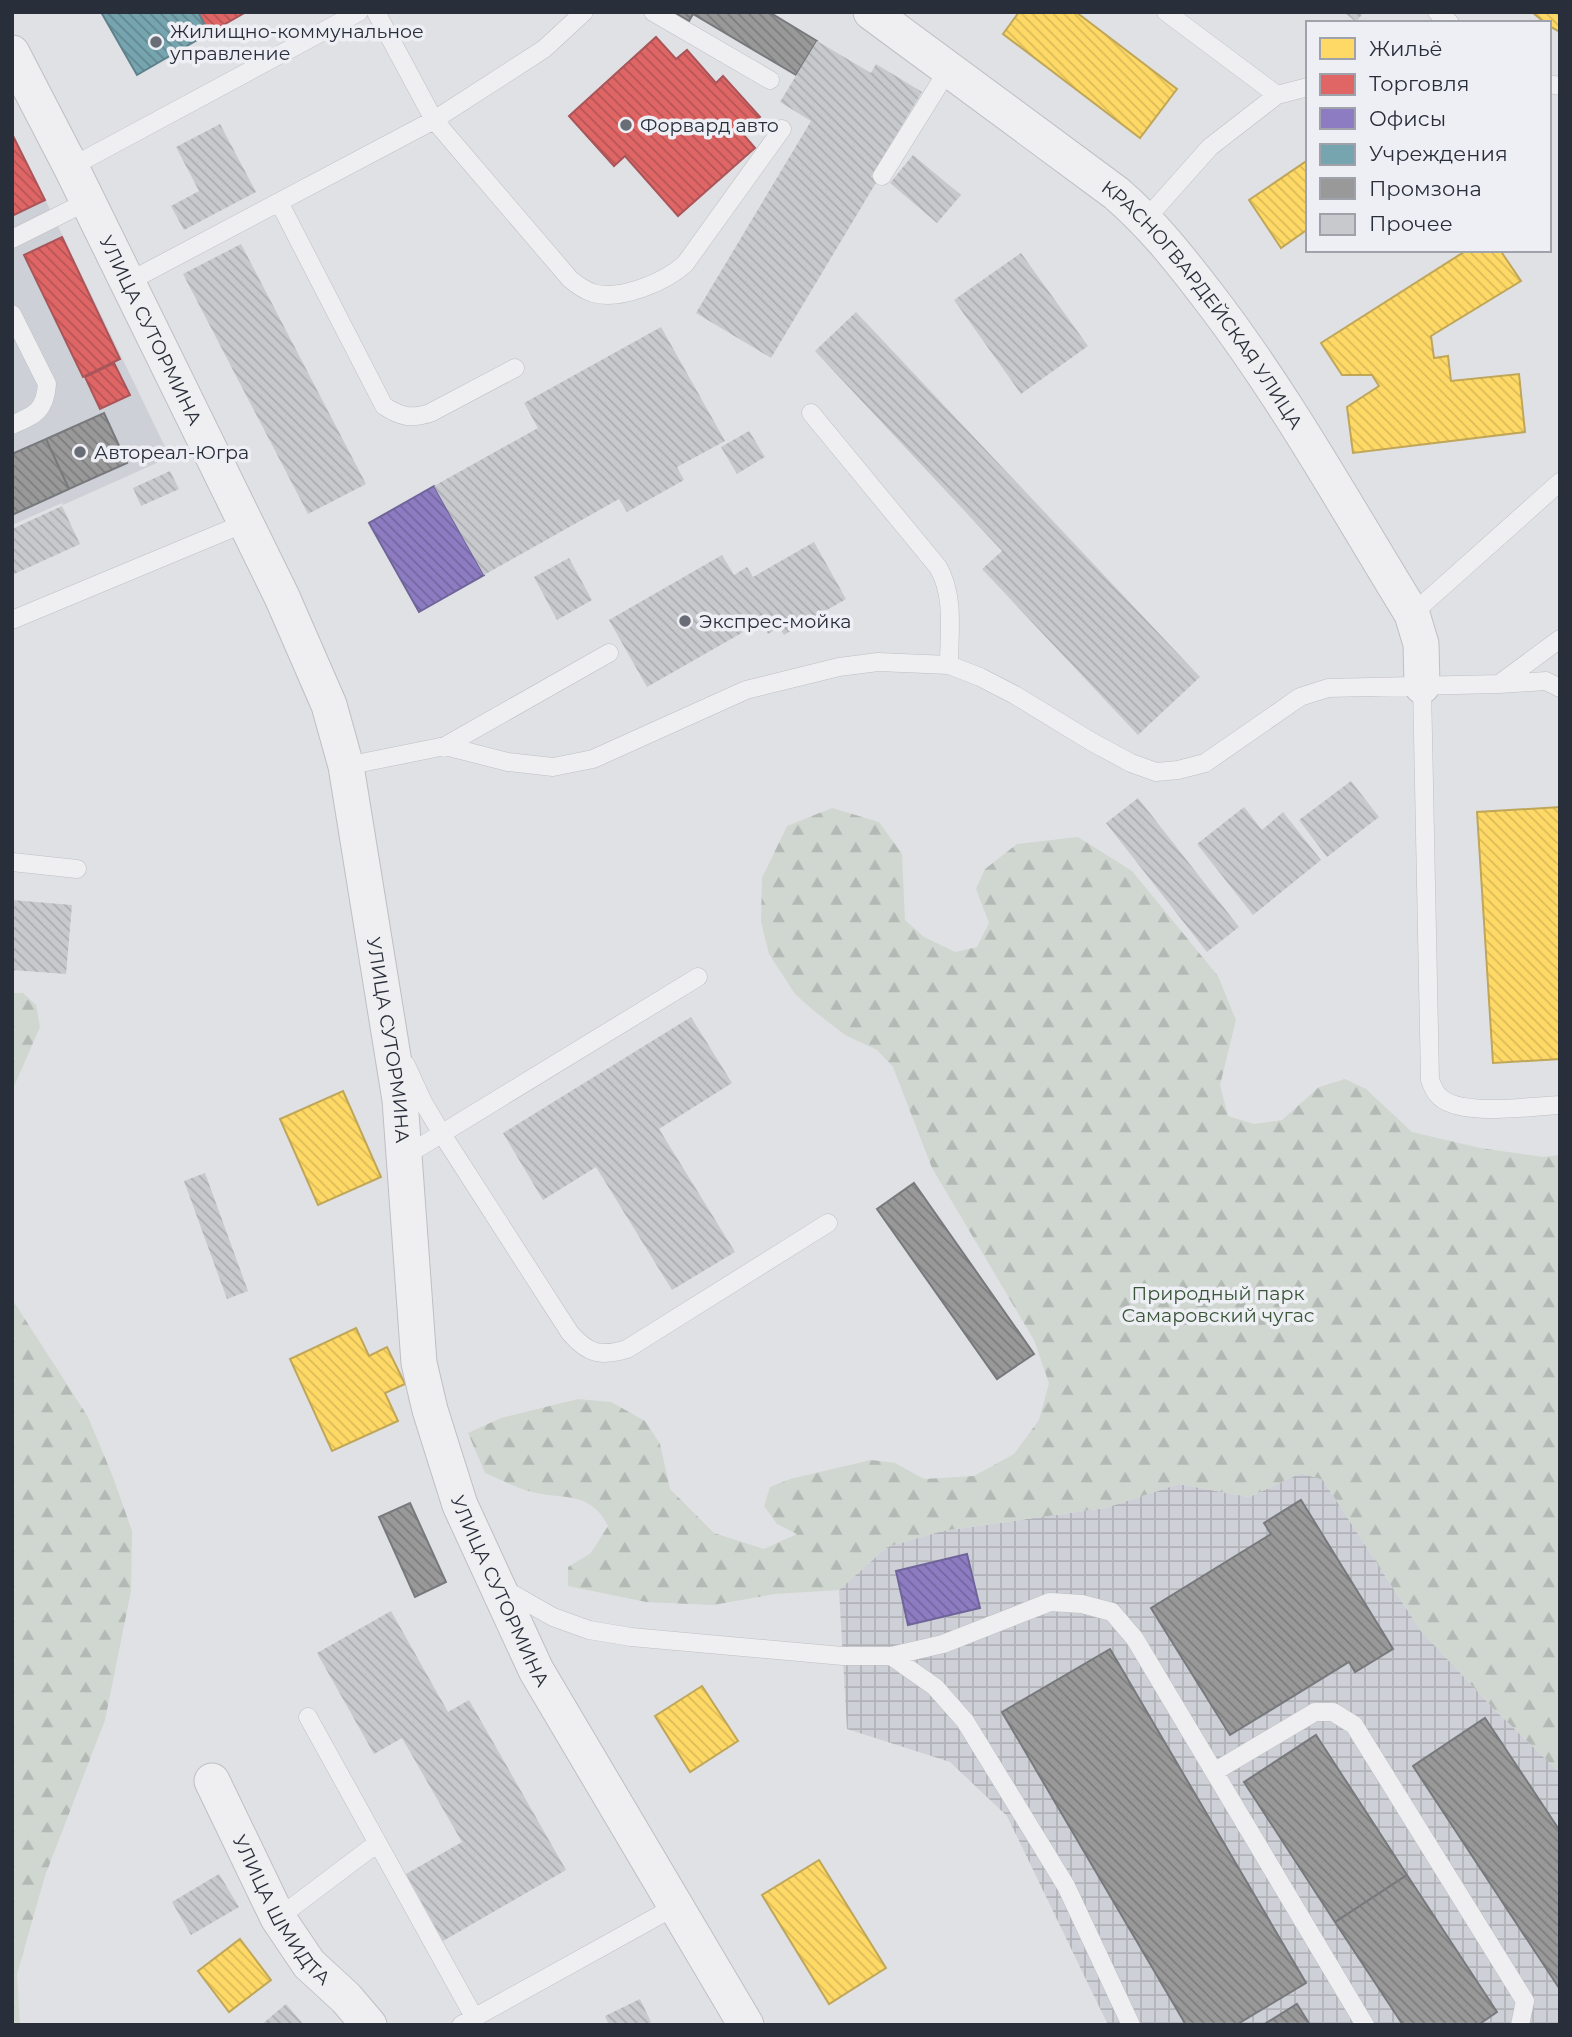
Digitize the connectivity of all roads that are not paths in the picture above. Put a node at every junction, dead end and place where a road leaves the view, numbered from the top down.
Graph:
1 (359, 12) edge
2 (376, 12) edge
3 (584, 12) edge
4 (653, 12) edge
5 (871, 12) edge
6 (1166, 12) edge
7 (12, 53) edge
8 (948, 70) junction
9 (770, 80) dead end
10 (1306, 87) edge
11 (1277, 94) junction
12 (434, 120) junction
13 (782, 130) dead end
14 (71, 167) junction
15 (882, 176) dead end
16 (88, 201) junction
17 (279, 202) junction
18 (1146, 219) junction
19 (12, 239) edge
20 (128, 282) junction
21 (12, 314) edge
22 (515, 368) dead end
23 (811, 413) dead end
24 (12, 425) edge
25 (1560, 482) edge
26 (244, 523) junction
27 (1412, 614) junction
28 (12, 620) edge
29 (1560, 639) edge
30 (609, 653) dead end
31 (949, 665) junction
32 (1499, 684) junction
33 (1422, 686) junction
34 (1560, 688) edge
35 (446, 746) junction
36 (346, 766) junction
37 (12, 862) edge
38 (78, 869) dead end
39 (698, 977) dead end
40 (387, 1020) junction
41 (1560, 1105) edge
42 (442, 1134) junction
43 (405, 1156) junction
44 (828, 1223) dead end
45 (498, 1585) junction
46 (891, 1656) junction
47 (308, 1717) dead end
48 (1214, 1772) junction
49 (212, 1781) dead end
50 (376, 1844) junction
51 (676, 1906) junction
52 (278, 1917) junction
53 (468, 2021) edge
54 (369, 2025) edge
55 (746, 2025) edge
56 (1131, 2025) edge
57 (1366, 2025) edge
58 (1520, 2025) edge

1 - 14 lane
2 - 12 lane
3 - 12 lane
4 - 9 lane
5 - 8 street, КРАСНОГВАРДЕЙСКАЯ УЛИЦА
6 - 11 lane
7 - 14 street, УЛИЦА СУТОРМИНА
8 - 15 lane
8 - 18 street, КРАСНОГВАРДЕЙСКАЯ УЛИЦА
10 - 11 lane
11 - 18 lane
12 - 13 lane
12 - 17 lane
14 - 16 street, УЛИЦА СУТОРМИНА
16 - 19 lane
16 - 20 street, УЛИЦА СУТОРМИНА
17 - 20 lane
17 - 22 lane
18 - 27 street, КРАСНОГВАРДЕЙСКАЯ УЛИЦА
20 - 26 street, УЛИЦА СУТОРМИНА
21 - 24 lane
23 - 31 lane
25 - 27 lane
26 - 28 lane
26 - 36 street, УЛИЦА СУТОРМИНА
27 - 33 street, КРАСНОГВАРДЕЙСКАЯ УЛИЦА
29 - 32 lane
30 - 35 lane
31 - 33 lane
31 - 35 lane
32 - 33 lane
32 - 34 lane
33 - 41 lane
35 - 36 lane
36 - 40 street, УЛИЦА СУТОРМИНА
37 - 38 lane
39 - 42 lane
40 - 42 lane
40 - 43 street, УЛИЦА СУТОРМИНА
42 - 43 lane
42 - 44 lane
43 - 45 street, УЛИЦА СУТОРМИНА
45 - 46 lane
45 - 51 street, УЛИЦА СУТОРМИНА
46 - 48 lane
46 - 56 lane
47 - 50 lane
48 - 57 lane
48 - 58 lane
49 - 52 street, УЛИЦА ШМИДТА
50 - 52 lane
50 - 53 lane
51 - 53 lane
51 - 55 street, УЛИЦА СУТОРМИНА
52 - 54 street, УЛИЦА ШМИДТА

